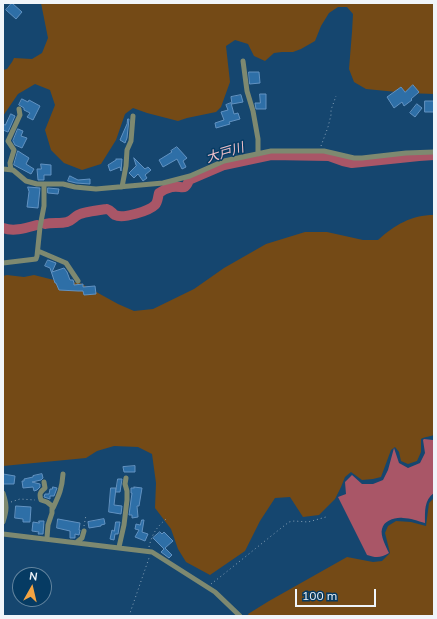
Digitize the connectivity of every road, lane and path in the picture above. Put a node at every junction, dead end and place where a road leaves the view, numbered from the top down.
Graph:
1 (243, 61) dead end
2 (336, 96) dead end
3 (19, 109) dead end
4 (133, 116) dead end
5 (318, 151) junction
6 (434, 152) edge
7 (258, 154) junction
8 (3, 169) edge
9 (11, 170) junction
10 (44, 184) junction
11 (122, 186) junction
12 (38, 251) junction
13 (3, 263) edge
14 (78, 281) dead end
15 (63, 474) dead end
16 (126, 478) dead end
17 (44, 482) dead end
18 (3, 493) edge
19 (41, 500) junction
20 (6, 503) junction
21 (52, 509) junction
22 (86, 515) dead end
23 (326, 517) dead end
24 (166, 519) dead end
25 (3, 522) edge
26 (84, 531) joint
27 (3, 534) edge
28 (47, 538) junction
29 (77, 542) junction
30 (119, 547) junction
31 (150, 552) junction
32 (207, 586) junction
33 (129, 616) edge
34 (240, 616) edge

1 - 7 street
2 - 5 path
3 - 9 street
4 - 11 street
5 - 6 street
5 - 7 street
7 - 11 street
8 - 9 street
9 - 10 street
10 - 11 street
10 - 12 street
12 - 13 street
12 - 14 street
15 - 21 street
16 - 30 street
17 - 19 street
18 - 20 street
19 - 20 path
19 - 21 street
20 - 25 street
21 - 28 street
22 - 26 path
23 - 32 path
24 - 31 path
26 - 29 street
27 - 28 street
28 - 29 street
29 - 30 street
30 - 31 street
31 - 32 street
31 - 33 path
32 - 34 street

